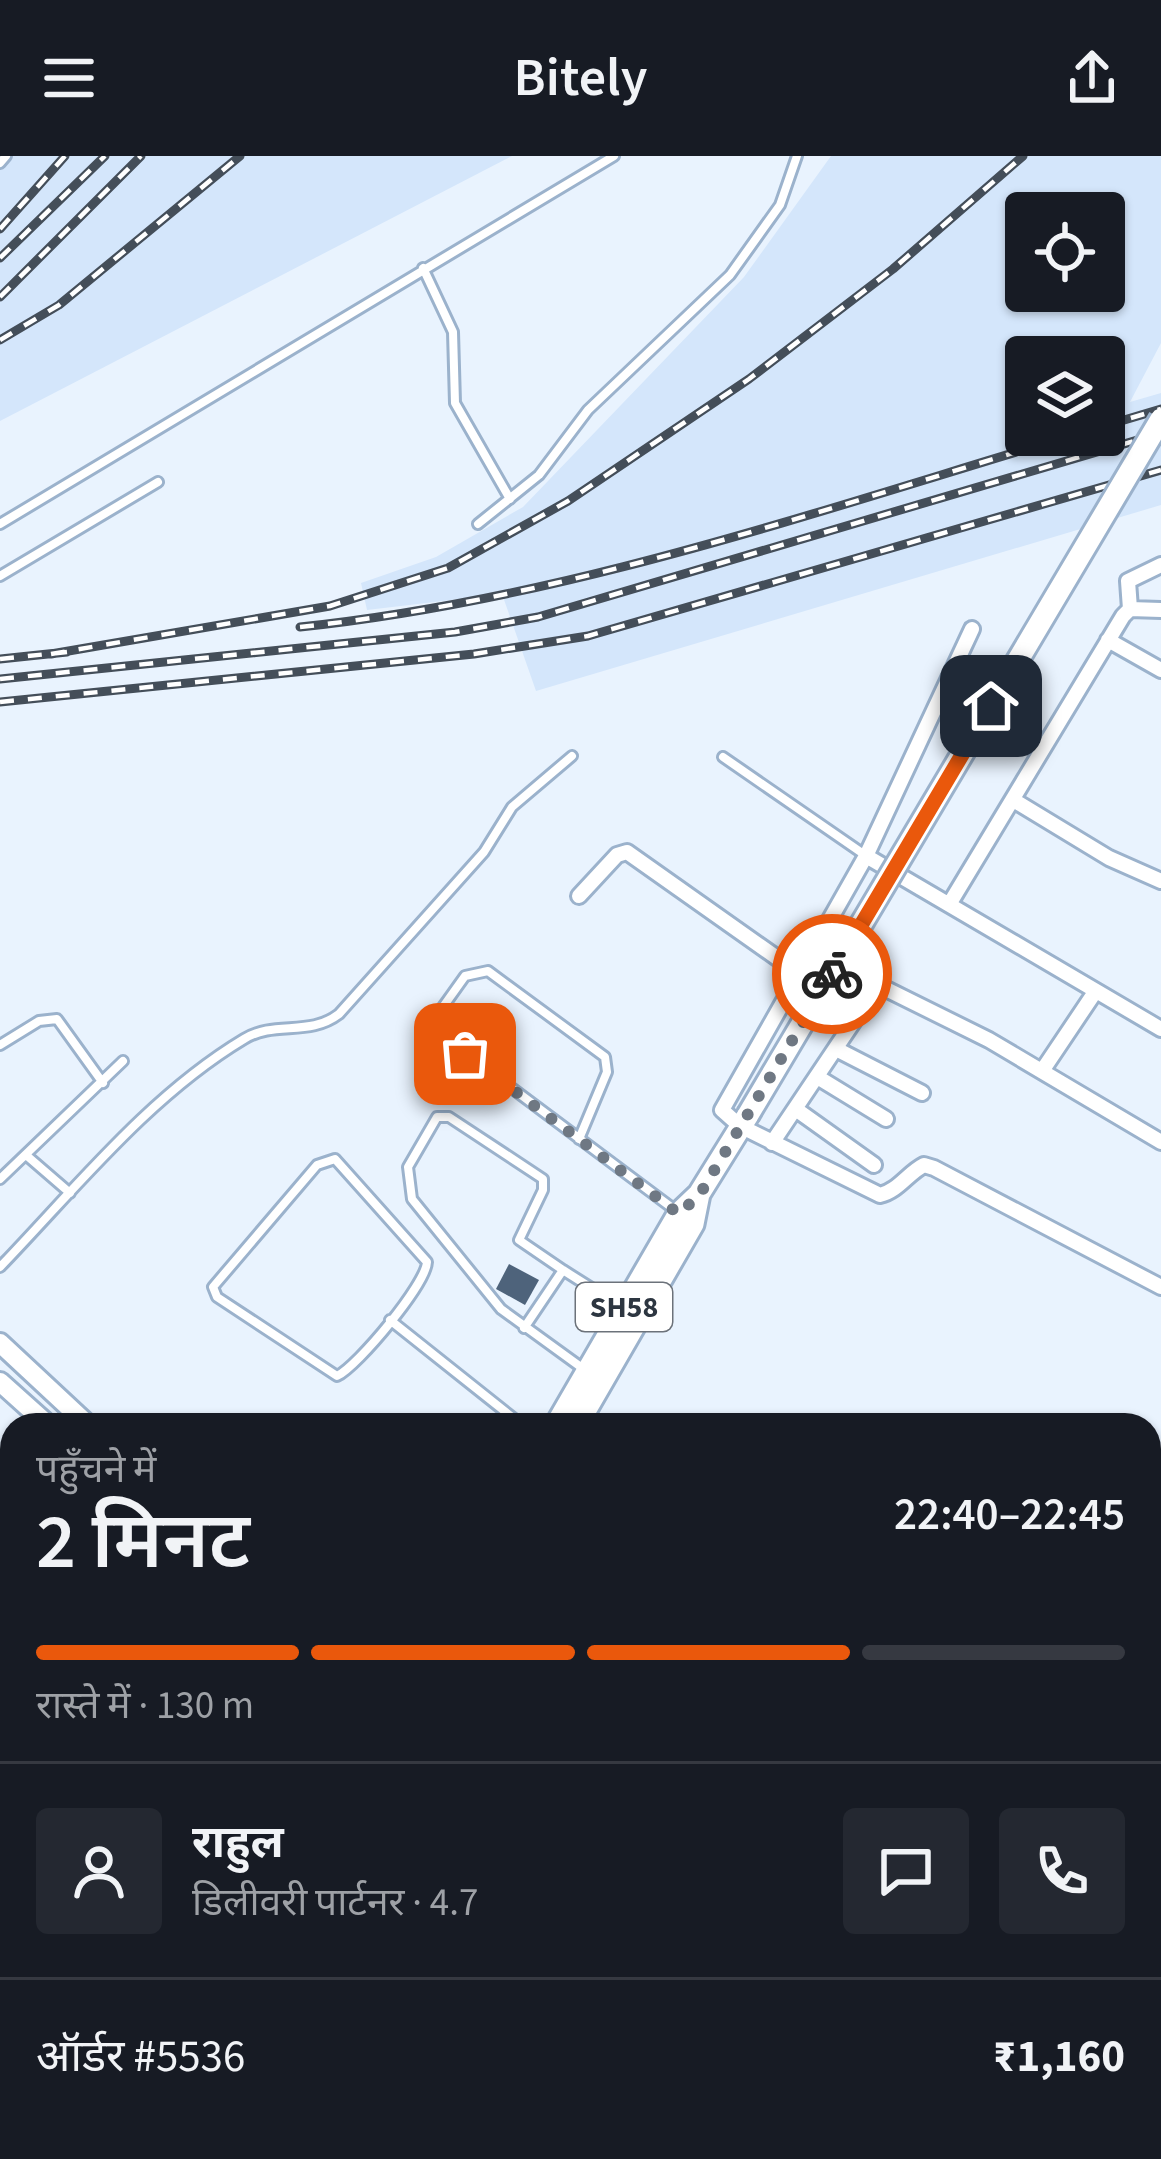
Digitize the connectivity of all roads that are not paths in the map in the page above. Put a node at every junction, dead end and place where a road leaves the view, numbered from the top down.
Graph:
1 (614, 156) edge
2 (797, 156) edge
3 (423, 268) junction
4 (1161, 419) edge
5 (158, 482) dead end
6 (510, 499) junction
7 (0, 524) edge
8 (478, 524) dead end
9 (1161, 565) edge
10 (0, 576) edge
11 (1130, 609) junction
12 (1161, 610) edge
13 (972, 629) dead end
14 (1108, 640) junction
15 (1161, 670) edge
16 (572, 756) dead end
17 (723, 757) dead end
18 (1015, 801) junction
19 (866, 856) junction
20 (1161, 881) edge
21 (579, 896) dead end
22 (950, 903) junction
23 (797, 972) junction
24 (1095, 992) junction
25 (1161, 1030) edge
26 (0, 1045) edge
27 (838, 1050) junction
28 (123, 1061) dead end
29 (1042, 1071) junction
30 (819, 1078) junction
31 (104, 1083) junction
32 (922, 1093) dead end
33 (797, 1110) junction
34 (886, 1119) dead end
35 (744, 1120) junction
36 (579, 1138) junction
37 (1161, 1142) edge
38 (772, 1143) junction
39 (26, 1155) junction
40 (874, 1165) dead end
41 (0, 1179) edge
42 (70, 1193) junction
43 (686, 1219) junction
44 (0, 1267) edge
45 (563, 1270) junction
46 (1161, 1287) edge
47 (593, 1289) dead end
48 (390, 1320) junction
49 (524, 1328) junction
50 (0, 1343) edge
51 (594, 1376) junction
52 (0, 1382) edge
53 (35, 1413) edge
54 (75, 1413) edge
55 (507, 1413) edge
56 (565, 1413) edge
57 (581, 1413) edge

1 - 3 lane
2 - 6 lane
3 - 6 lane
3 - 7 lane
4 - 35 main road, SH58, bridge
5 - 10 lane
6 - 8 lane
9 - 11 street
11 - 12 street
11 - 14 street
13 - 19 street
14 - 15 street
14 - 18 street
16 - 42 lane
17 - 19 lane
18 - 20 street
18 - 22 street
19 - 22 street
19 - 23 street
21 - 23 street
22 - 24 street
23 - 35 street
24 - 25 street
24 - 29 street
26 - 31 lane
27 - 29 street
27 - 30 street
27 - 32 street
28 - 31 lane
29 - 37 street
30 - 33 street
30 - 34 street
31 - 39 lane
33 - 38 street
33 - 40 street
35 - 38 street
35 - 43 main road, SH58
36 - 36 lane
36 - 43 lane
38 - 46 street
39 - 41 lane
39 - 42 lane
42 - 44 lane
43 - 51 main road, SH58
45 - 47 lane
45 - 49 lane
45 - 49 lane
48 - 48 lane
48 - 55 lane
49 - 51 lane
50 - 54 main road
51 - 56 main road, SH58
51 - 57 main road, SH58
52 - 53 main road

